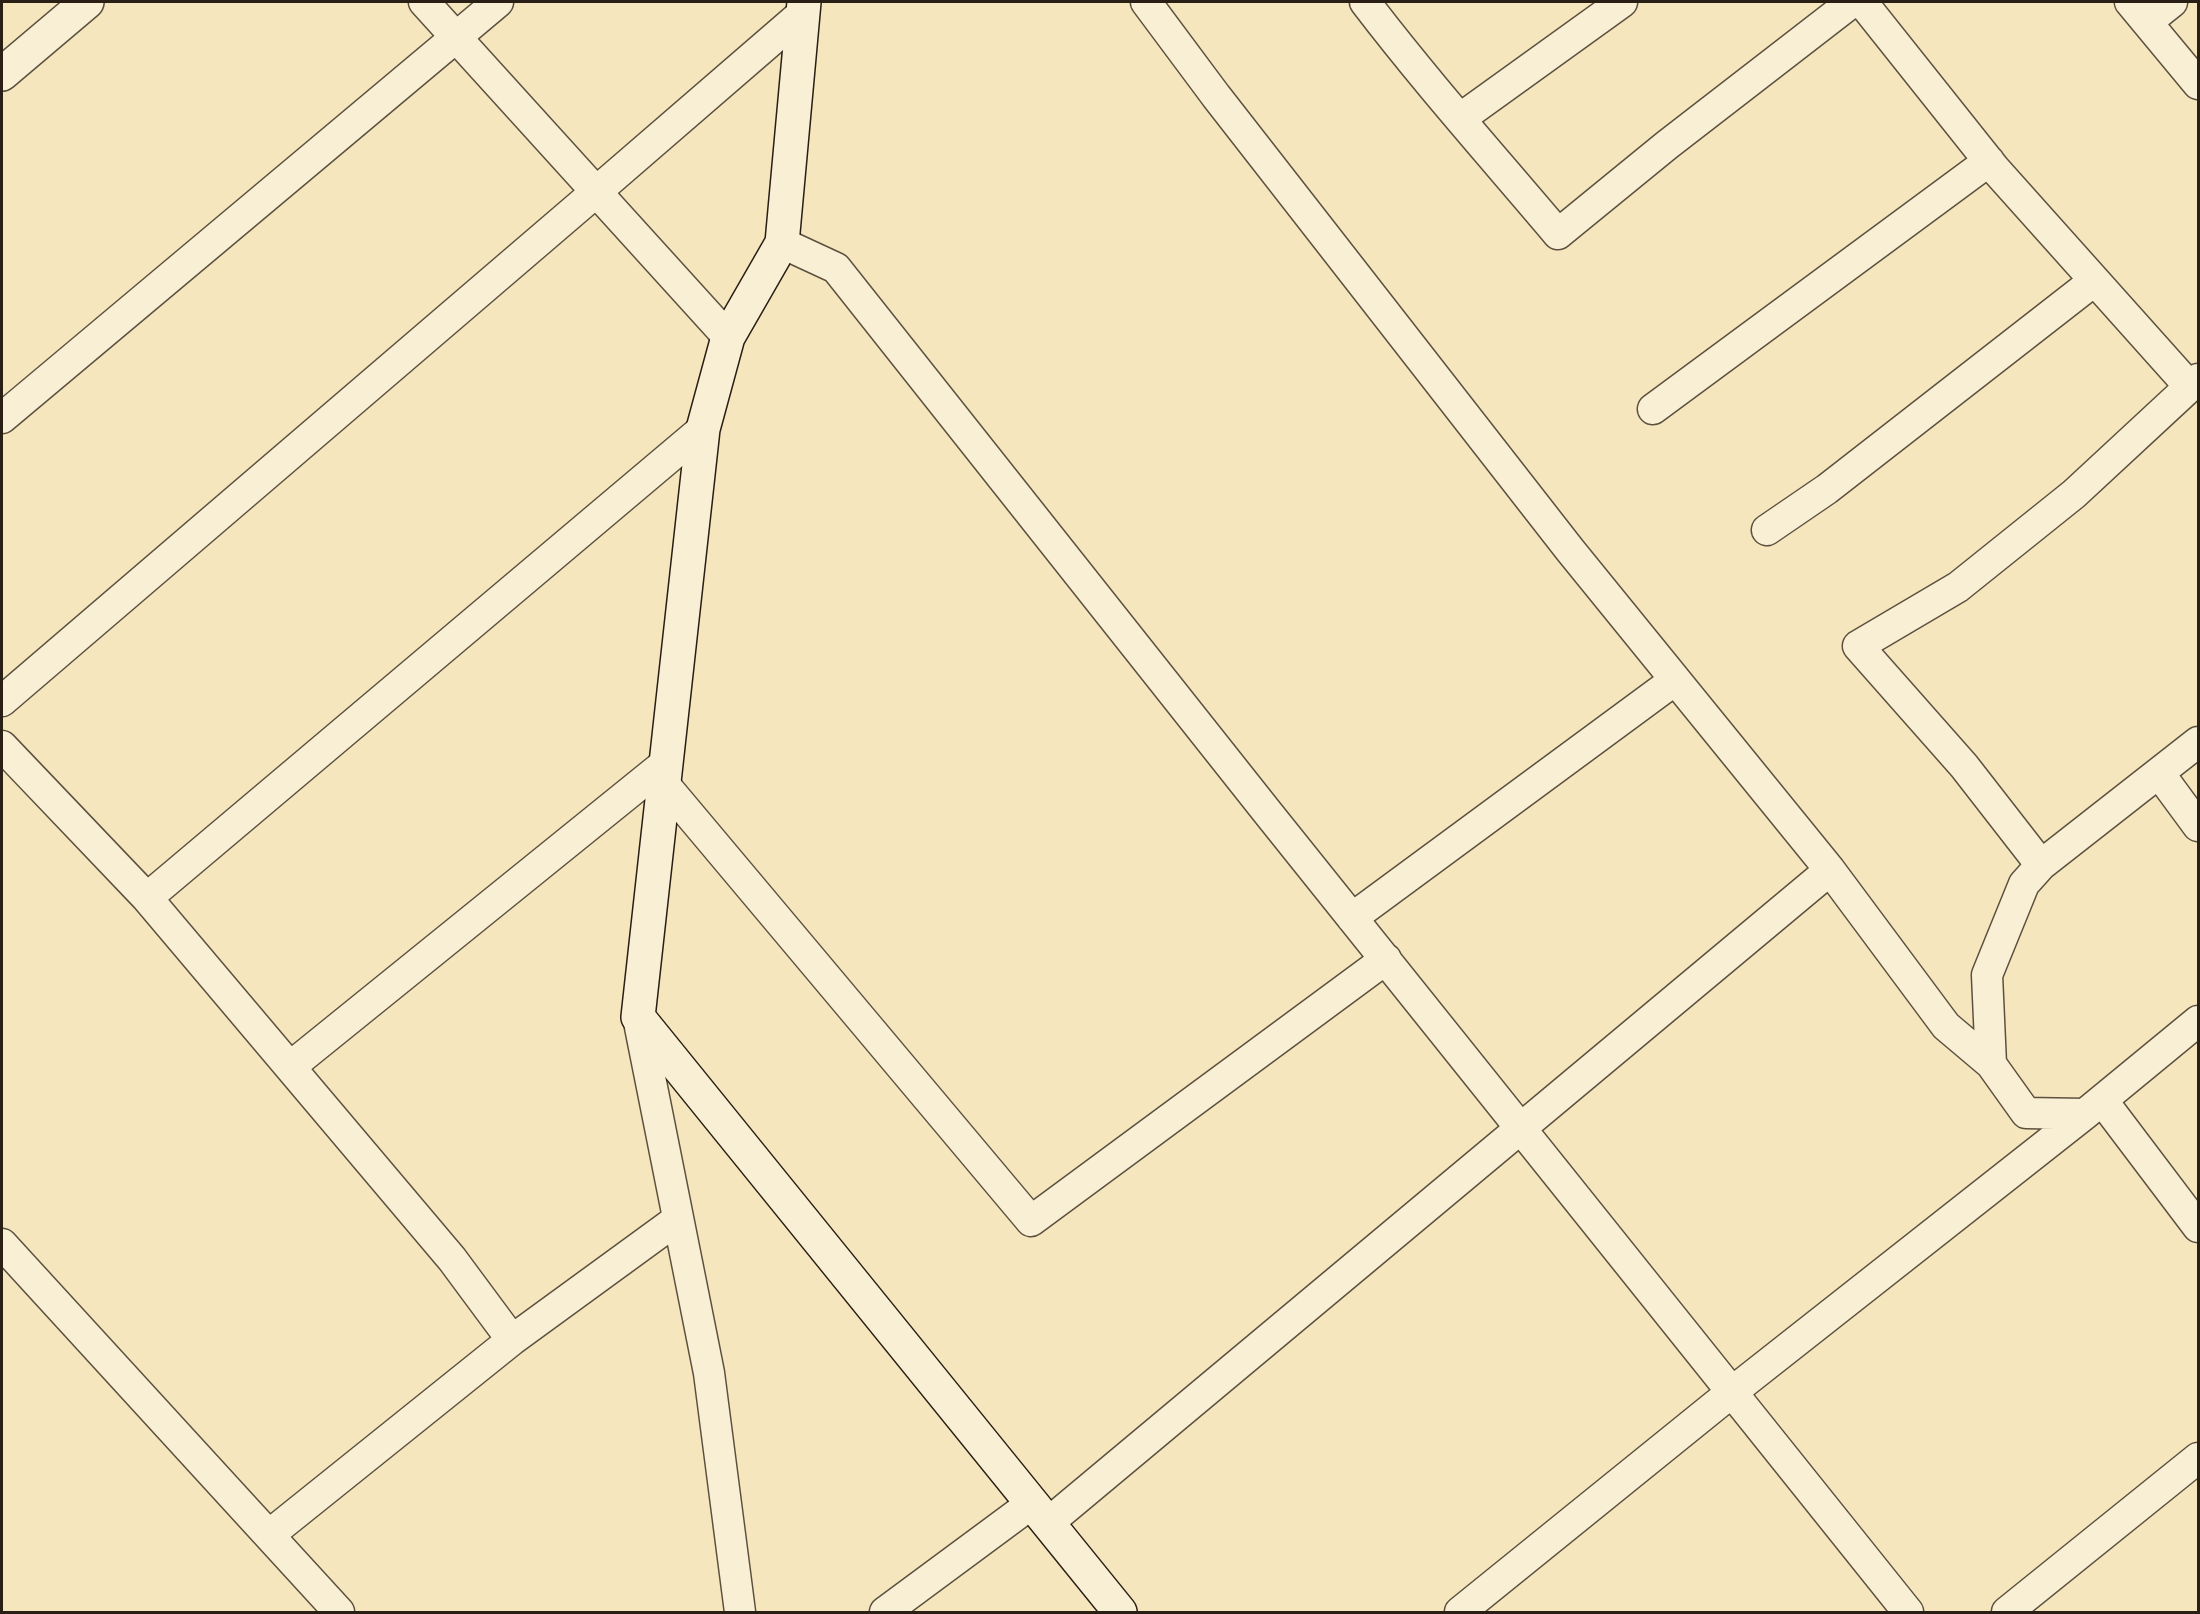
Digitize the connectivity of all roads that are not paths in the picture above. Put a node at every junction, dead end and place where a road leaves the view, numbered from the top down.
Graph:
1 (87, 2) edge
2 (424, 2) edge
3 (498, 2) edge
4 (1146, 2) edge
5 (1365, 2) edge
6 (1622, 2) edge
7 (1852, 2) edge
8 (1862, 2) edge
9 (2172, 2) edge
10 (803, 7) edge
11 (2139, 12) edge
12 (456, 37) junction
13 (2, 74) edge
14 (2199, 84) edge
15 (1461, 118) junction
16 (1989, 161) junction
17 (596, 192) junction
18 (782, 243) junction
19 (2094, 280) junction
20 (728, 338) junction
21 (2194, 383) edge
22 (1653, 409) dead end
23 (2, 418) edge
24 (703, 429) junction
25 (1767, 530) dead end
26 (1676, 680) junction
27 (2, 701) edge
28 (2199, 742) edge
29 (2, 746) edge
30 (2159, 773) junction
31 (665, 774) junction
32 (2199, 826) edge
33 (2041, 865) junction
34 (1830, 870) junction
35 (147, 898) junction
36 (1353, 918) junction
37 (1386, 959) junction
38 (639, 1017) junction
39 (2199, 1021) edge
40 (1990, 1064) junction
41 (290, 1067) junction
42 (2094, 1107) junction
43 (1521, 1128) junction
44 (678, 1219) junction
45 (2199, 1227) edge
46 (2, 1244) edge
47 (512, 1340) junction
48 (1732, 1392) junction
49 (2199, 1458) edge
50 (1040, 1514) junction
51 (269, 1535) junction
52 (339, 1612) edge
53 (740, 1612) edge
54 (885, 1612) edge
55 (1119, 1612) edge
56 (1460, 1612) edge
57 (1908, 1612) edge
58 (2007, 1612) edge

1 - 13 main road
2 - 12 street
3 - 12 street
4 - 26 street
5 - 15 street
6 - 15 street
7 - 15 street
8 - 16 street
9 - 11 street
10 - 17 street
10 - 18 main road
11 - 14 street
12 - 17 street
12 - 23 street
16 - 19 street
16 - 22 street
17 - 20 street
17 - 27 street
18 - 20 main road
18 - 36 street
19 - 21 street
19 - 25 street
20 - 24 main road
21 - 33 street
24 - 31 main road
24 - 35 street
26 - 34 street
26 - 36 street
28 - 30 street
29 - 35 street
30 - 32 street
30 - 33 street
31 - 37 street
31 - 38 main road
31 - 41 street
33 - 40 street
34 - 40 street
34 - 43 street
35 - 41 street
36 - 37 street
37 - 43 street
38 - 44 street
38 - 50 main road
39 - 42 street
40 - 42 street
41 - 47 street
42 - 45 street
42 - 48 street
43 - 48 street
43 - 50 street
44 - 47 street
44 - 53 street
46 - 51 street
47 - 51 street
48 - 56 street
48 - 57 street
49 - 58 street
50 - 54 street
50 - 55 main road
51 - 52 street

